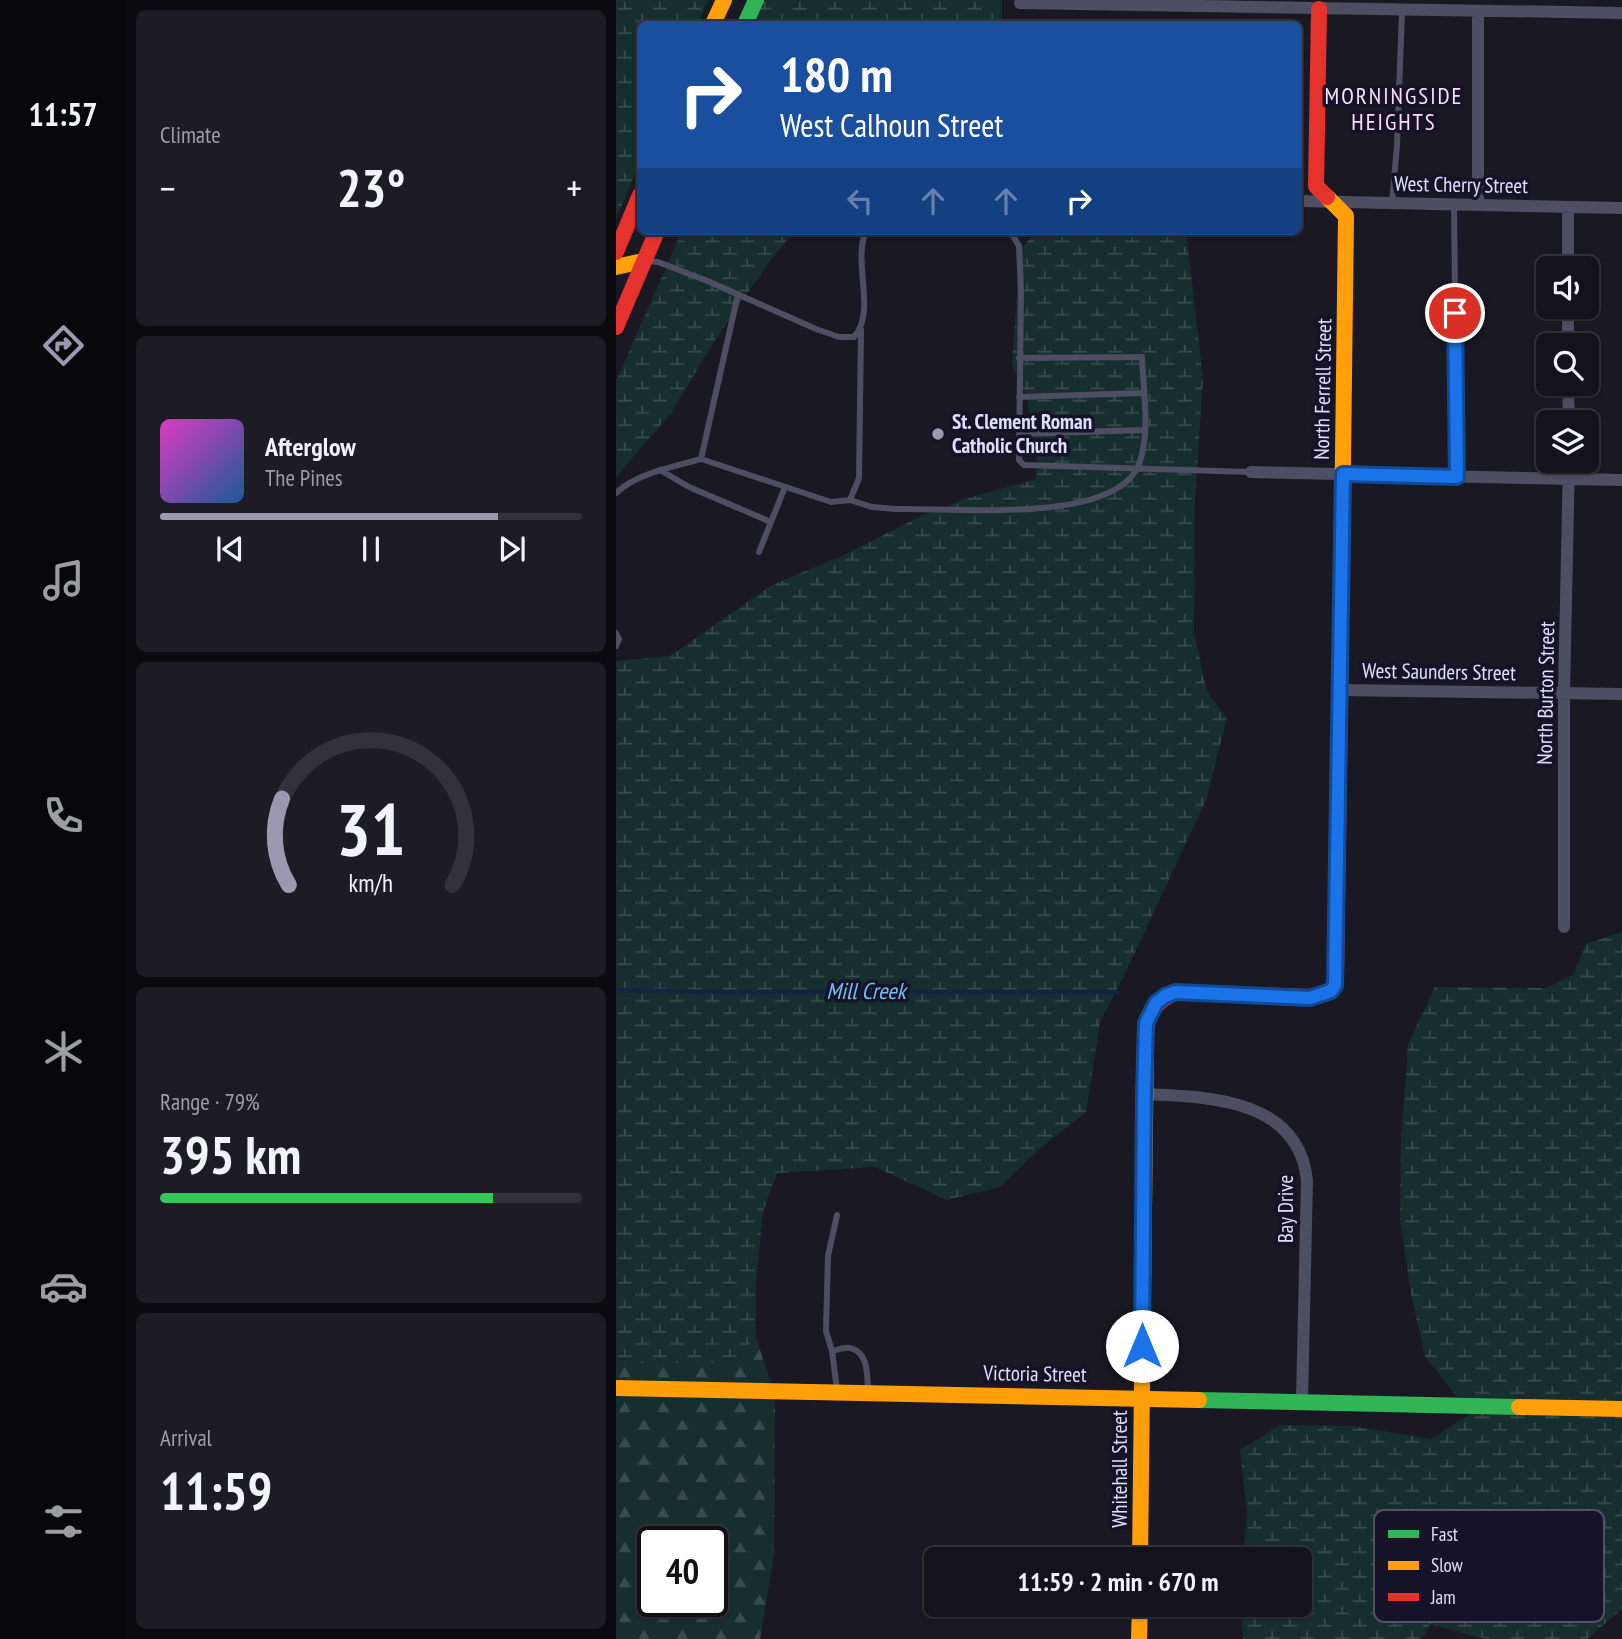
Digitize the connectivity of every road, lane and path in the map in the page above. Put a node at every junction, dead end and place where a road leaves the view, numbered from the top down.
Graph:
1 (724, 0) edge
2 (756, 0) edge
3 (1020, 3) dead end
4 (1386, 5) edge
5 (1599, 7) edge
6 (1486, 8) edge
7 (1319, 9) junction
8 (1402, 11) junction
9 (1622, 13) edge
10 (714, 21) edge
11 (746, 21) edge
12 (1302, 201) edge
13 (637, 202) edge
14 (1331, 202) junction
15 (1392, 203) junction
16 (1454, 204) junction
17 (1478, 204) junction
18 (1568, 207) junction
19 (1622, 208) edge
20 (655, 235) edge
21 (865, 235) edge
22 (1012, 235) edge
23 (616, 252) edge
24 (1568, 256) edge
25 (643, 261) junction
26 (616, 267) edge
27 (738, 294) junction
28 (616, 327) edge
29 (860, 330) junction
30 (1019, 358) junction
31 (1143, 393) junction
32 (1019, 397) junction
33 (1144, 430) junction
34 (1019, 433) junction
35 (701, 459) junction
36 (1136, 469) junction
37 (660, 470) junction
38 (1251, 472) joint
39 (1569, 473) edge
40 (1343, 474) junction
41 (1457, 477) junction
42 (1569, 480) junction
43 (1622, 480) edge
44 (785, 487) junction
45 (616, 494) edge
46 (850, 500) junction
47 (771, 522) junction
48 (759, 552) dead end
49 (616, 633) edge
50 (616, 646) edge
51 (1339, 690) junction
52 (1564, 694) junction
53 (1622, 694) edge
54 (1564, 927) dead end
55 (1156, 1003) joint
56 (1144, 1094) junction
57 (837, 1215) dead end
58 (832, 1351) junction
59 (616, 1388) edge
60 (837, 1392) junction
61 (868, 1392) junction
62 (1142, 1397) junction
63 (1302, 1401) junction
64 (1622, 1409) edge
65 (1140, 1547) edge
66 (1140, 1617) edge
67 (1139, 1639) edge

1 - 10 street
2 - 11 street
3 - 7 street
4 - 7 street
4 - 8 street
5 - 6 street
5 - 9 street
6 - 8 street
6 - 17 street
7 - 14 street, North Ferrell Street
8 - 15 lane
12 - 14 street, West Cherry Street
13 - 23 street
14 - 15 street, West Cherry Street
14 - 40 street, North Ferrell Street
15 - 16 street, West Cherry Street
16 - 17 street, West Cherry Street
16 - 41 lane
17 - 18 street, West Cherry Street
18 - 19 street, West Cherry Street
18 - 24 street
20 - 25 street
21 - 29 lane
22 - 30 lane
25 - 26 street
25 - 27 lane
25 - 28 street
27 - 29 lane
27 - 35 lane
29 - 46 lane
30 - 31 lane
30 - 32 lane
31 - 32 lane
31 - 33 lane
32 - 34 lane
33 - 34 lane
33 - 36 lane
34 - 36 lane
35 - 37 lane
35 - 44 lane
36 - 38 lane
36 - 46 lane
37 - 45 lane
37 - 47 lane
38 - 40 street
39 - 42 street, North Burton Street
40 - 41 street
40 - 51 street, North Ferrell Street
41 - 42 street
42 - 43 street
42 - 52 street, North Burton Street
44 - 46 lane
44 - 47 lane
47 - 48 lane
49 - 50 lane
51 - 52 street, West Saunders Street
51 - 55 street, North Ferrell Street
52 - 53 street, West Saunders Street
52 - 54 street, North Burton Street
55 - 56 street, Whitehall Street
56 - 62 street, Whitehall Street
56 - 63 street, Bay Drive
57 - 58 lane
58 - 60 lane
58 - 61 lane
59 - 60 street, Victoria Street
60 - 61 street, Victoria Street
61 - 62 street, Victoria Street
62 - 63 street, Victoria Street
62 - 65 street, Whitehall Street
63 - 64 street, Victoria Street
66 - 67 street

